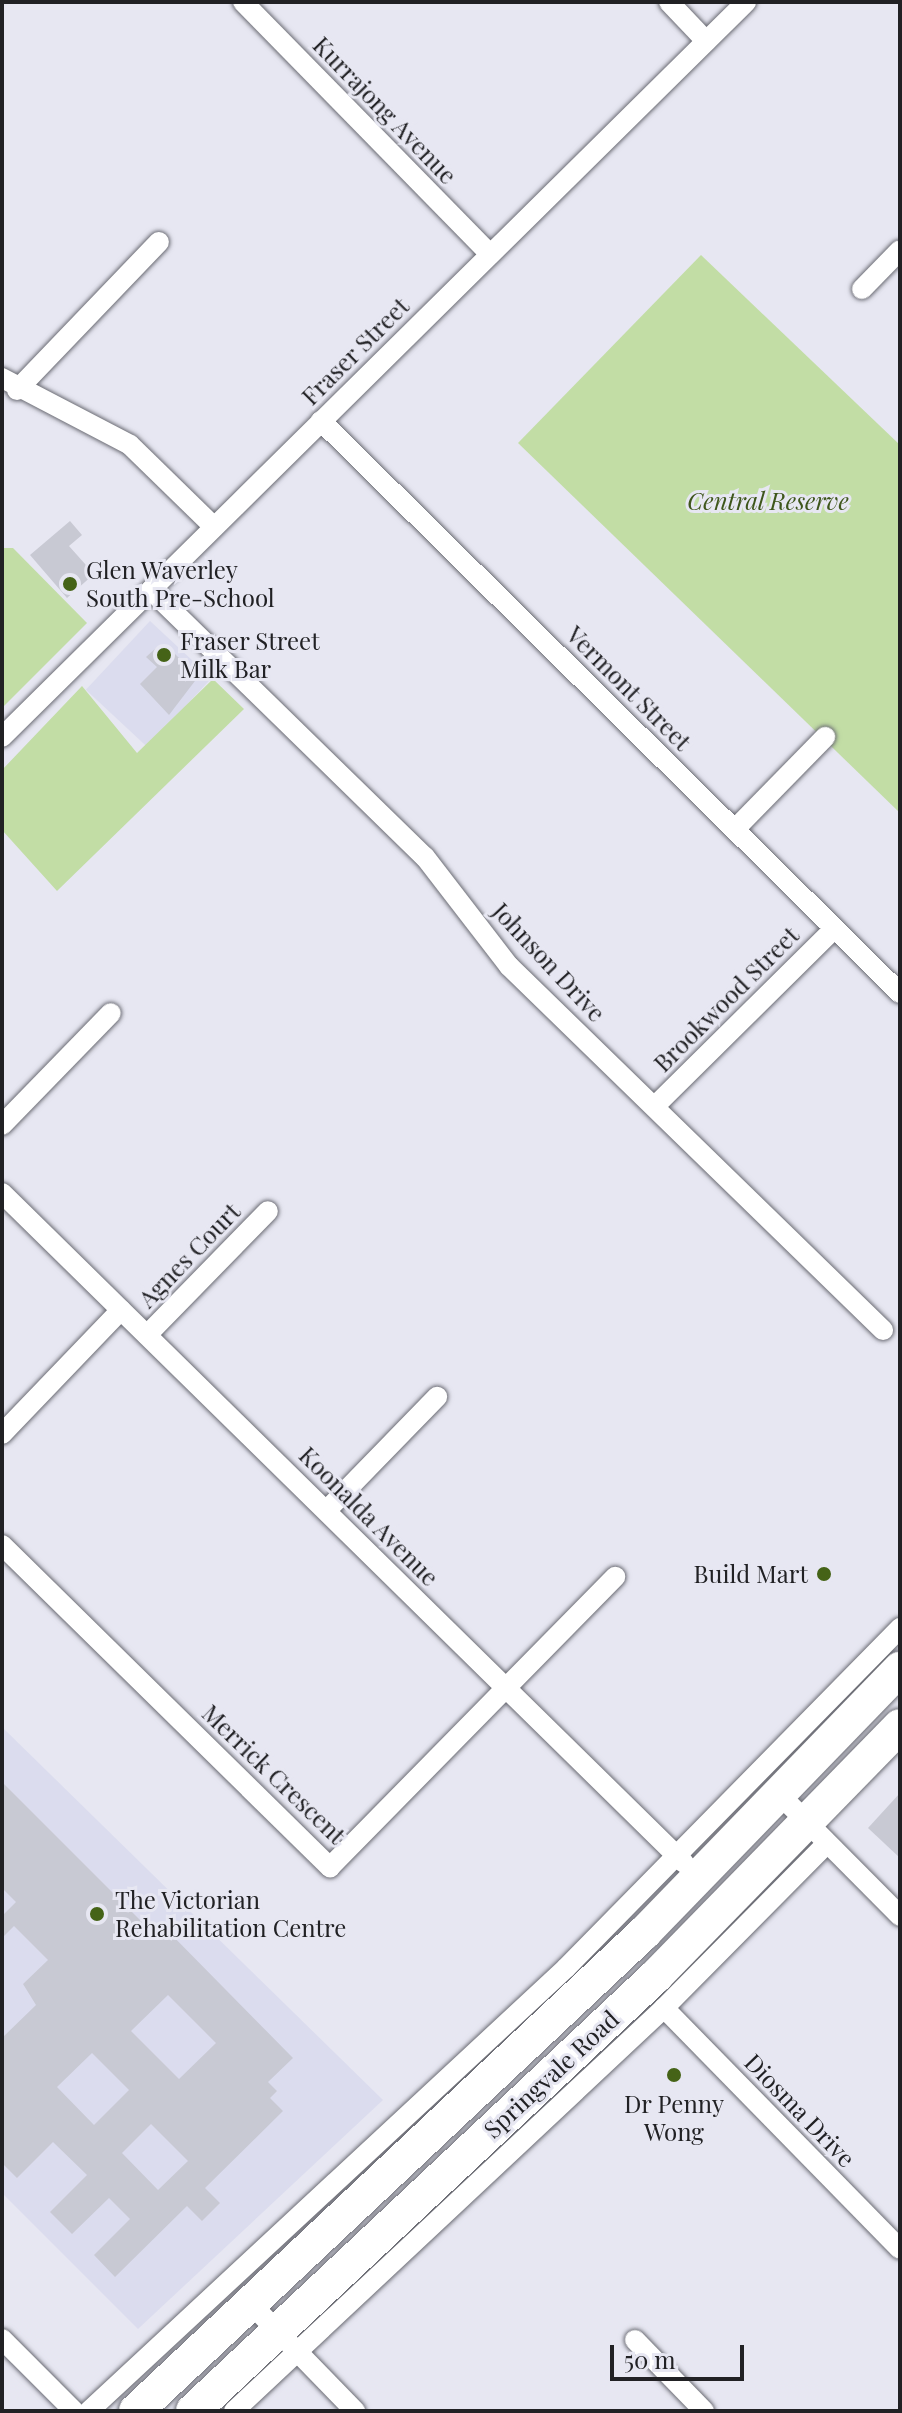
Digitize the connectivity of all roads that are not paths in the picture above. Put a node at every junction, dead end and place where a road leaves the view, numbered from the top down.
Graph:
1 (243, 2) edge
2 (669, 2) edge
3 (746, 2) edge
4 (706, 41) junction
5 (159, 242) dead end
6 (900, 250) edge
7 (490, 254) junction
8 (862, 289) dead end
9 (10, 384) edge
10 (321, 421) junction
11 (214, 527) junction
12 (151, 590) junction
13 (2, 737) edge
14 (825, 737) dead end
15 (735, 829) junction
16 (834, 929) junction
17 (900, 993) edge
18 (111, 1013) dead end
19 (655, 1106) junction
20 (2, 1125) edge
21 (2, 1193) edge
22 (268, 1211) dead end
23 (121, 1310) junction
24 (883, 1330) dead end
25 (147, 1335) junction
26 (437, 1397) dead end
27 (2, 1434) edge
28 (327, 1510) junction
29 (2, 1545) edge
30 (615, 1577) dead end
31 (900, 1628) edge
32 (900, 1669) edge
33 (508, 1689) junction
34 (900, 1726) edge
35 (779, 1794) junction
36 (817, 1832) junction
37 (688, 1866) junction
38 (900, 1916) edge
39 (664, 2008) junction
40 (900, 2249) edge
41 (279, 2255) junction
42 (250, 2303) junction
43 (2, 2339) edge
44 (635, 2340) dead end
45 (287, 2342) junction
46 (74, 2411) edge
47 (89, 2411) edge
48 (136, 2411) edge
49 (193, 2411) edge
50 (234, 2411) edge
51 (355, 2411) edge
52 (704, 2411) edge

1 - 7 street, Kurrajong Avenue
2 - 4 street
3 - 4 street, Fraser Street
4 - 7 street, Fraser Street
5 - 9 street
6 - 8 street
7 - 10 street, Fraser Street
9 - 11 street
10 - 11 street, Fraser Street
10 - 15 street, Vermont Street
11 - 12 street, Fraser Street
12 - 13 street, Fraser Street
12 - 19 street, Johnson Drive
14 - 15 street
15 - 16 street, Vermont Street
16 - 17 street, Vermont Street
16 - 19 street, Brookwood Street
18 - 20 street
19 - 24 street, Johnson Drive
21 - 23 street, Koonalda Avenue
22 - 25 street, Agnes Court
23 - 25 street, Koonalda Avenue
23 - 27 street
25 - 28 street, Koonalda Avenue
26 - 28 street
28 - 33 street, Koonalda Avenue
29 - 33 street, Merrick Crescent
30 - 33 street
31 - 37 street, Springvale Road
32 - 35 highway, Springvale Road
33 - 37 street, Koonalda Avenue
34 - 36 highway, Springvale Road
35 - 36 street
35 - 37 highway, Springvale Road
36 - 38 street
36 - 39 street, Springvale Road
36 - 45 highway, Springvale Road
37 - 41 highway, Springvale Road
39 - 40 street, Diosma Drive
39 - 45 street, Springvale Road
41 - 42 highway, Springvale Road
41 - 47 street, Springvale Road
42 - 45 street
42 - 48 highway, Springvale Road
43 - 46 street
44 - 52 street
45 - 49 highway, Springvale Road
45 - 50 street, Springvale Road
45 - 51 street

